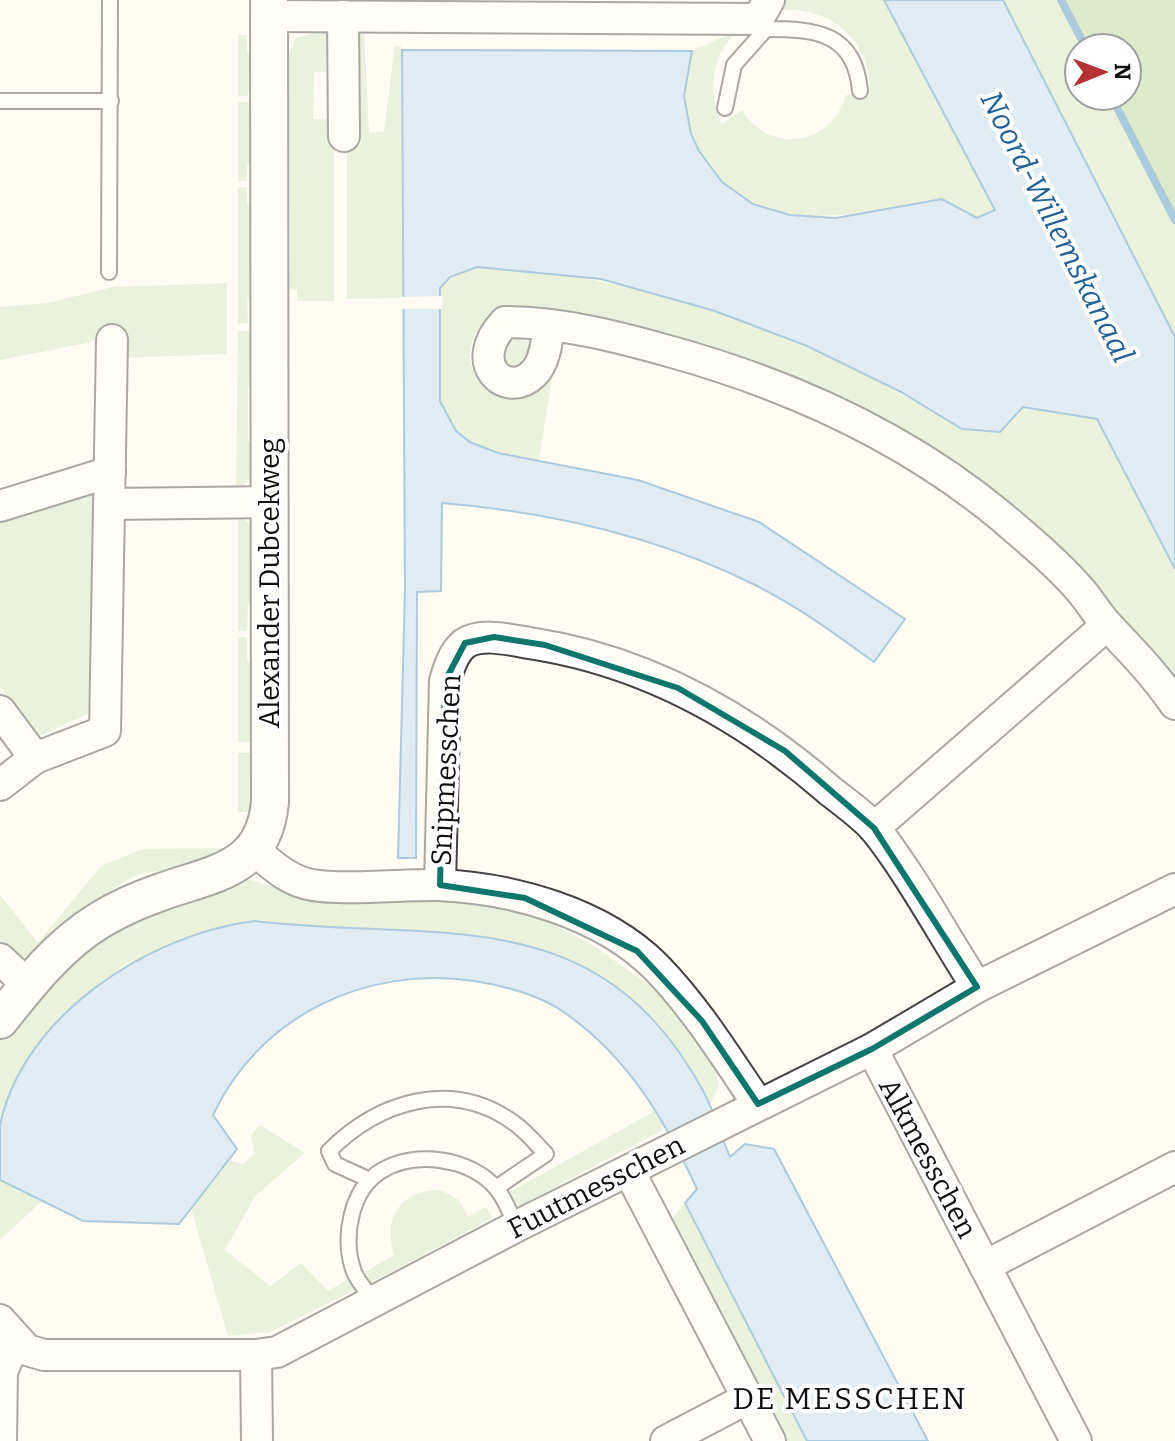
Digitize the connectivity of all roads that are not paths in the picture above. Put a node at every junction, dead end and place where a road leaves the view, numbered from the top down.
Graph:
1 (110, 0) edge
2 (269, 8) edge
3 (343, 16) junction
4 (764, 16) edge
5 (860, 91) dead end
6 (0, 101) edge
7 (111, 101) junction
8 (725, 108) dead end
9 (344, 136) dead end
10 (109, 272) dead end
11 (549, 326) dead end
12 (112, 340) dead end
13 (110, 472) junction
14 (269, 502) junction
15 (109, 504) junction
16 (0, 506) edge
17 (1107, 625) junction
18 (1175, 704) edge
19 (0, 711) edge
20 (35, 758) junction
21 (0, 785) edge
22 (874, 828) junction
23 (254, 850) junction
24 (440, 885) junction
25 (1175, 889) edge
26 (0, 959) edge
27 (28, 985) junction
28 (977, 987) junction
29 (0, 1020) edge
30 (872, 1049) junction
31 (758, 1104) junction
32 (1175, 1167) edge
33 (629, 1171) junction
34 (370, 1180) junction
35 (496, 1188) junction
36 (517, 1226) junction
37 (985, 1266) junction
38 (375, 1302) junction
39 (8, 1330) edge
40 (256, 1355) junction
41 (748, 1398) junction
42 (1, 1441) edge
43 (257, 1441) edge
44 (666, 1441) edge
45 (770, 1441) edge
46 (1076, 1441) edge

1 - 7 lane
2 - 3 street
2 - 14 street, Alexander Dubcekweg
3 - 4 street
3 - 9 street
4 - 5 lane
4 - 8 lane
6 - 7 lane
7 - 10 lane
11 - 17 street
12 - 13 street
13 - 15 street
13 - 16 street
14 - 15 street
14 - 23 street, Alexander Dubcekweg
15 - 20 street
17 - 18 street
17 - 22 street
19 - 20 street
20 - 21 street
22 - 24 street, Snipmesschen
22 - 28 street, Snipmesschen
23 - 24 street
23 - 27 street
24 - 31 street
25 - 28 street, Fuutmesschen
26 - 27 street
27 - 29 street
28 - 30 street, Fuutmesschen
30 - 31 street, Fuutmesschen
30 - 37 street, Alkmesschen
31 - 33 street, Fuutmesschen
32 - 37 street, Alkmesschen
33 - 36 street, Fuutmesschen
33 - 41 street
34 - 35 lane
34 - 35 lane
34 - 38 lane
35 - 36 lane
36 - 38 street, Fuutmesschen
37 - 46 street, Alkmesschen
38 - 40 street, Fuutmesschen
39 - 40 street, Fuutmesschen
39 - 42 street
40 - 43 street
41 - 44 street
41 - 45 street

